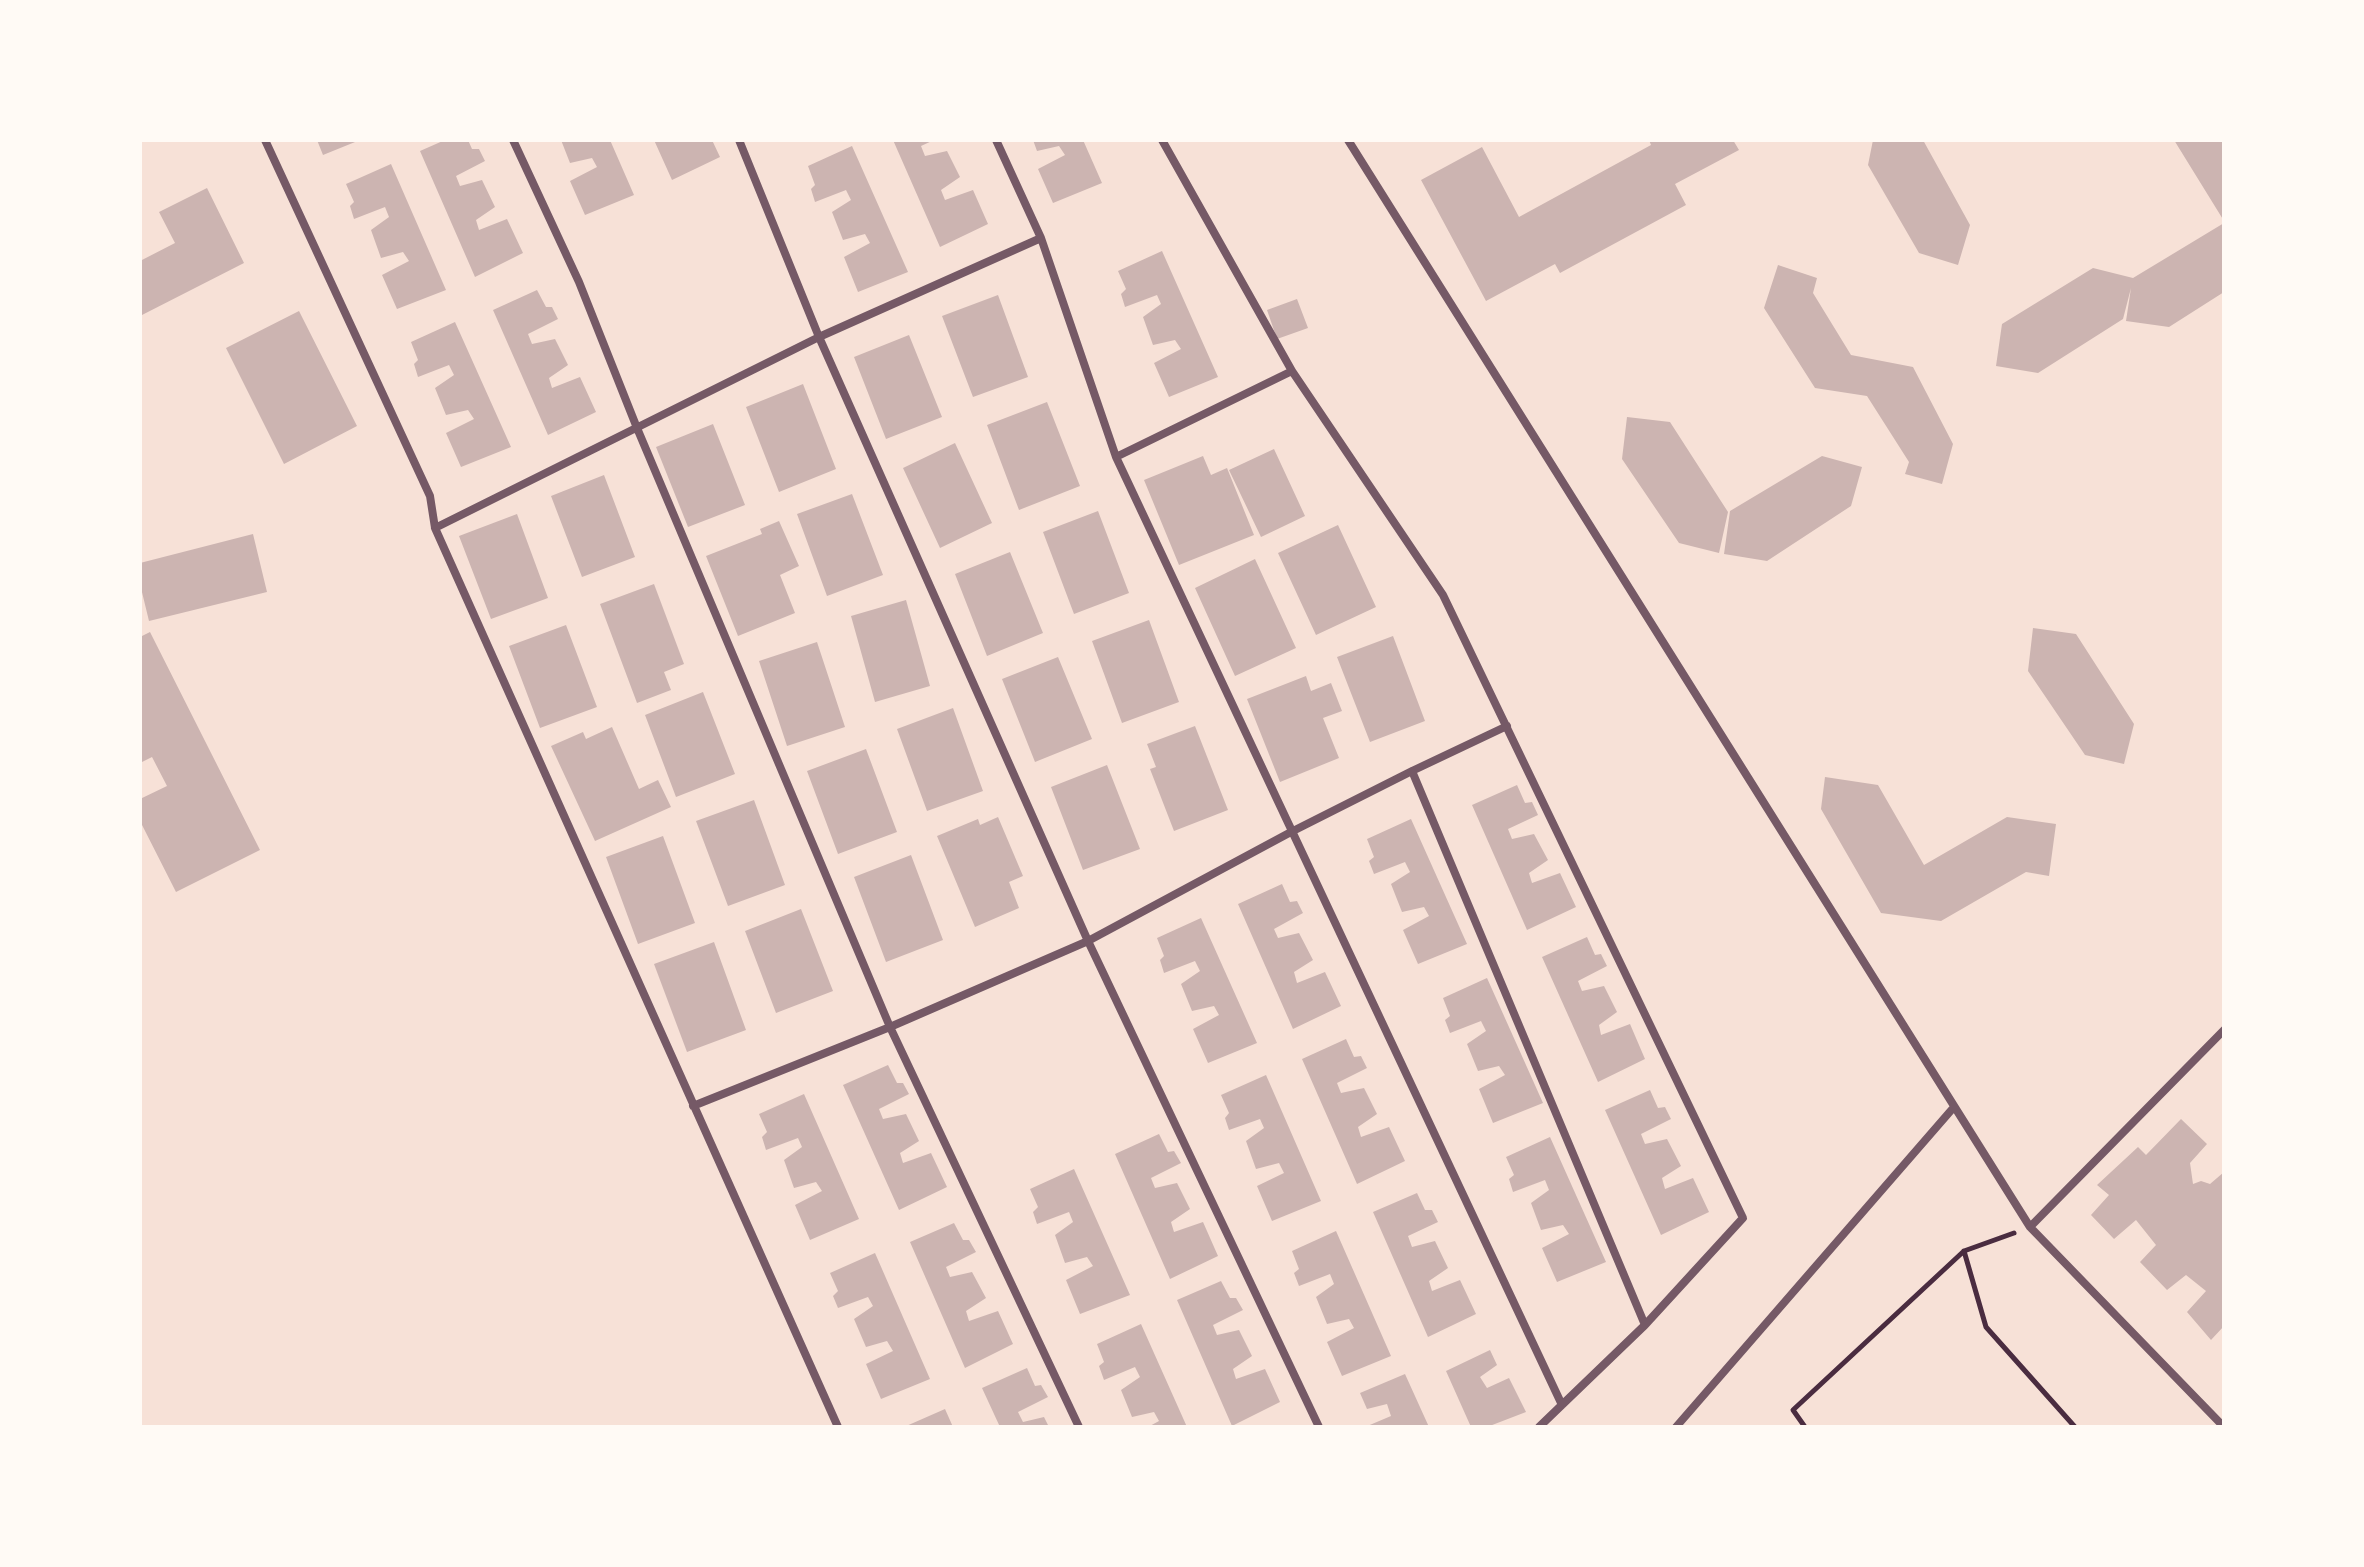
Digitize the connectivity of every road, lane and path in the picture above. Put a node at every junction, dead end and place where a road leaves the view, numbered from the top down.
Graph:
1 (265, 140) edge
2 (513, 140) edge
3 (739, 140) edge
4 (996, 140) edge
5 (1162, 140) edge
6 (1348, 140) edge
7 (1041, 238) junction
8 (819, 337) junction
9 (1292, 371) junction
10 (637, 428) junction
11 (1116, 457) junction
12 (435, 528) junction
13 (1507, 726) junction
14 (1412, 771) junction
15 (1291, 832) junction
16 (1088, 941) junction
17 (890, 1027) junction
18 (2222, 1037) edge
19 (693, 1106) junction
20 (1954, 1107) junction
21 (2030, 1227) junction
22 (1964, 1251) junction
23 (1645, 1325) junction
24 (1562, 1405) junction
25 (838, 1427) edge
26 (1079, 1427) edge
27 (1319, 1427) edge
28 (1539, 1427) edge
29 (1676, 1427) edge
30 (1805, 1427) edge
31 (2075, 1427) edge
32 (2224, 1427) edge

1 - 12 street
2 - 10 street
3 - 8 street
4 - 7 street
5 - 9 street
6 - 20 street
7 - 8 street
7 - 11 street
8 - 10 street
8 - 16 street
9 - 11 street
9 - 13 street
10 - 12 street
10 - 17 street
11 - 15 street
12 - 19 street
13 - 14 street
13 - 23 street
14 - 15 street
14 - 23 street
15 - 16 street
15 - 24 street
16 - 17 street
16 - 27 street
17 - 19 street
17 - 26 street
18 - 21 street
19 - 25 street
20 - 21 street
20 - 29 street
21 - 22 path
21 - 32 street
22 - 30 path
22 - 31 path
23 - 24 street
24 - 28 street

